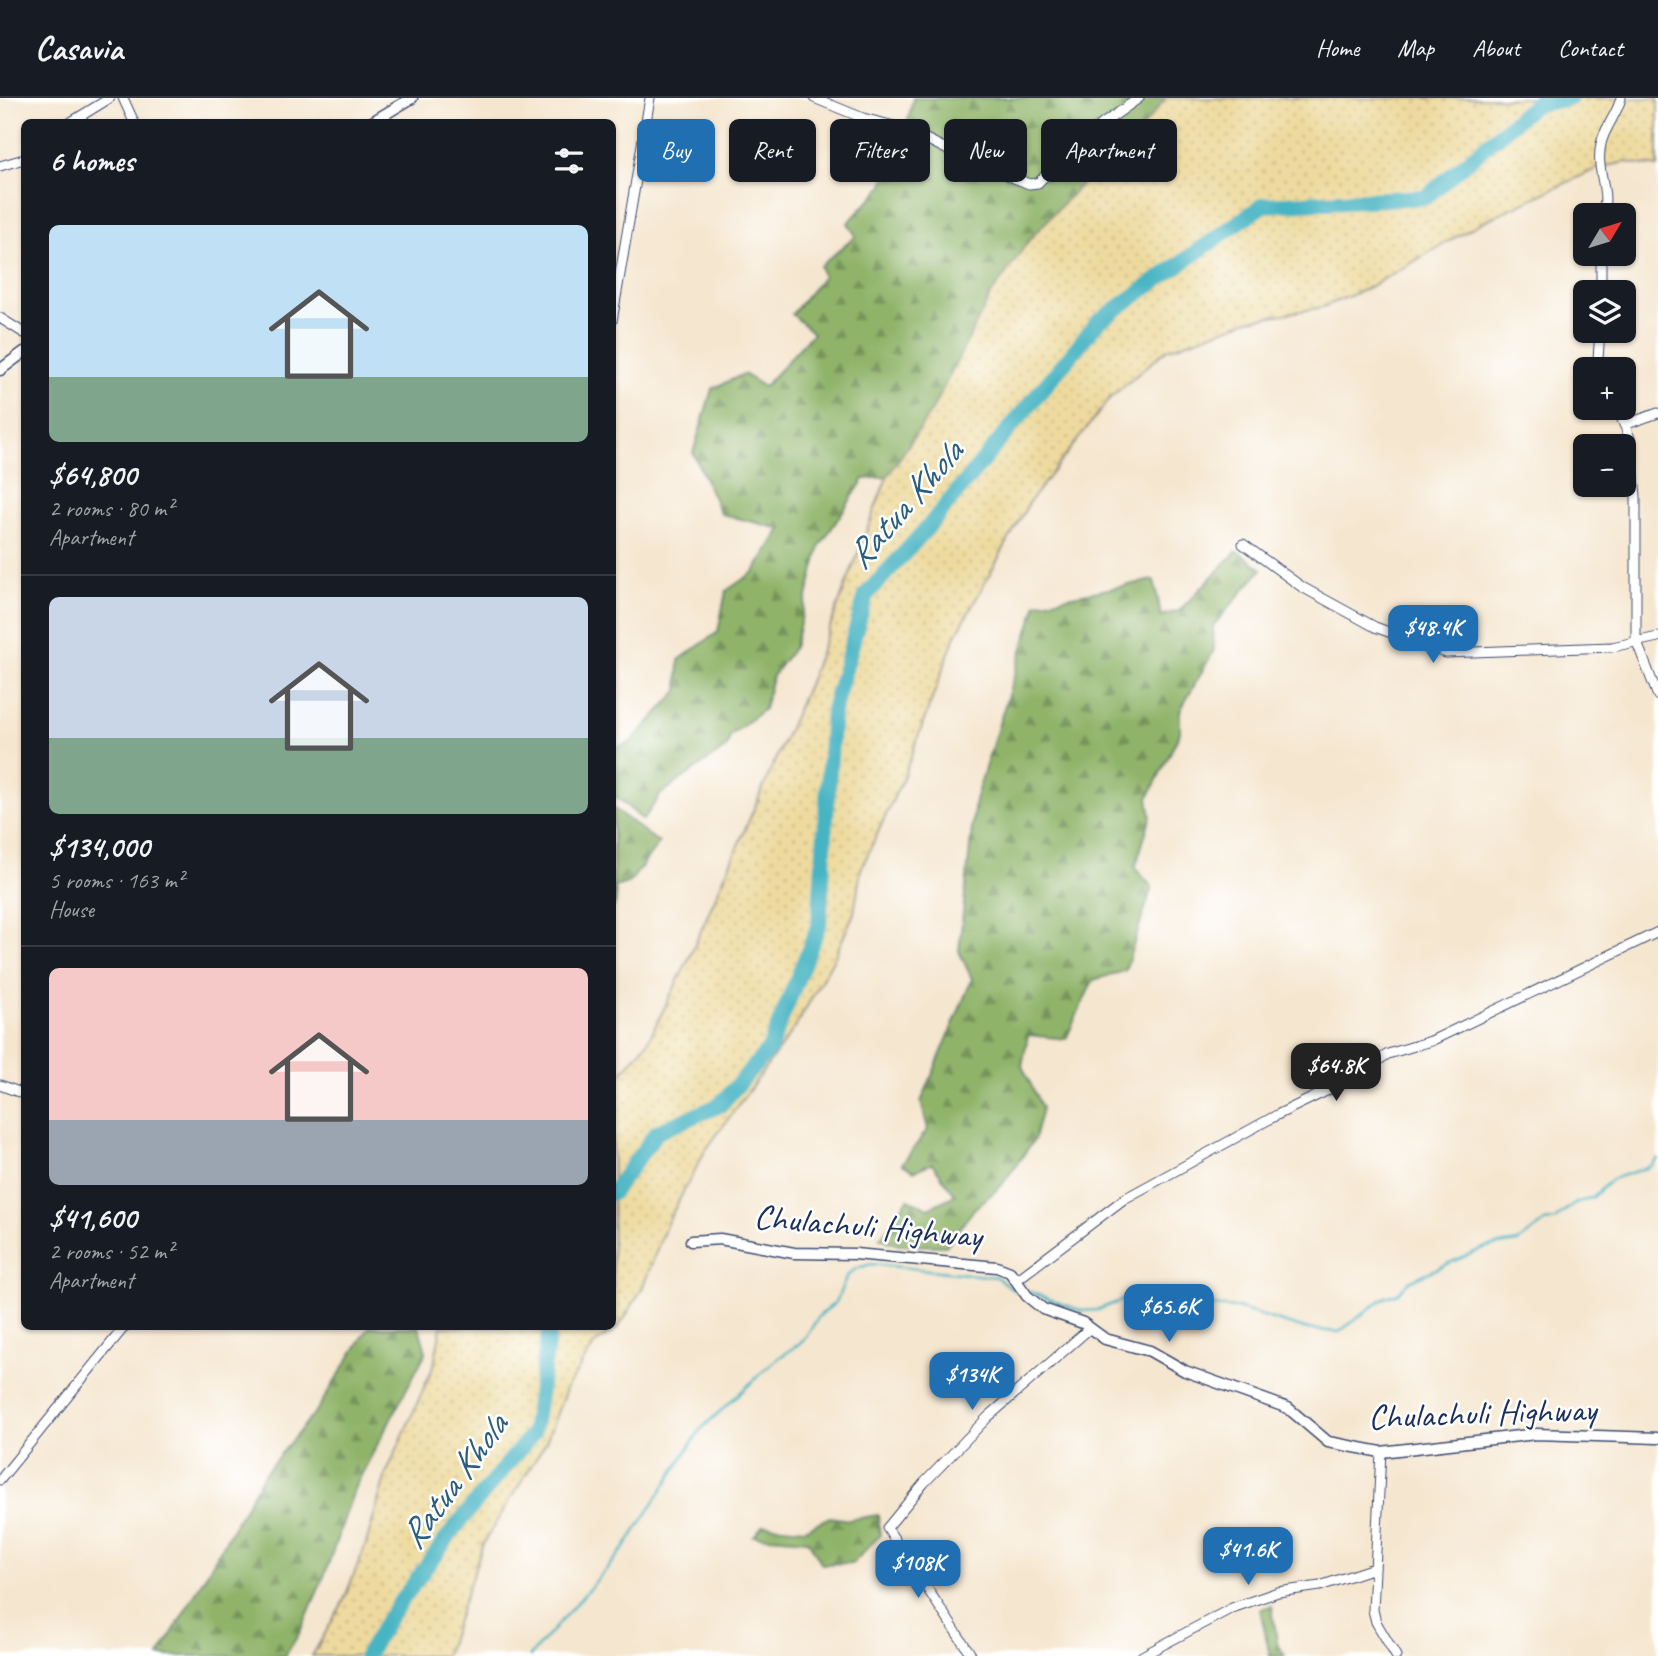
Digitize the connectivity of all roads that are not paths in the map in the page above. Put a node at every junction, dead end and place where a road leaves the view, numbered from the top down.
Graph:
1 (110, 98) edge
2 (123, 98) edge
3 (412, 98) edge
4 (650, 98) edge
5 (814, 98) edge
6 (1139, 98) edge
7 (1621, 98) edge
8 (76, 119) edge
9 (133, 119) edge
10 (378, 119) edge
11 (21, 160) edge
12 (0, 166) edge
13 (1606, 203) edge
14 (616, 298) edge
15 (0, 318) edge
16 (21, 331) edge
17 (21, 354) edge
18 (0, 370) edge
19 (1658, 413) edge
20 (1622, 420) edge
21 (1624, 425) junction
22 (1243, 544) dead end
23 (1658, 637) edge
24 (1636, 640) junction
25 (1658, 696) edge
26 (1658, 932) edge
27 (0, 1085) edge
28 (21, 1093) edge
29 (691, 1241) dead end
30 (1018, 1279) junction
31 (1089, 1329) junction
32 (122, 1330) edge
33 (1658, 1438) edge
34 (1381, 1452) junction
35 (0, 1480) edge
36 (1374, 1567) junction
37 (972, 1656) edge
38 (1142, 1656) edge
39 (1396, 1656) edge

1 - 8 street
2 - 9 street
3 - 10 street
4 - 14 street
5 - 6 street
7 - 13 street
11 - 12 street
15 - 16 street
17 - 18 street
19 - 21 street
20 - 21 street
21 - 24 street
22 - 24 street
23 - 24 street
24 - 25 street
26 - 30 street
27 - 28 street
29 - 30 street, Chulachuli Highway
30 - 31 street, Chulachuli Highway
31 - 34 street, Chulachuli Highway
31 - 37 street
32 - 35 street
33 - 34 street, Chulachuli Highway
34 - 36 street
36 - 38 street
36 - 39 street

